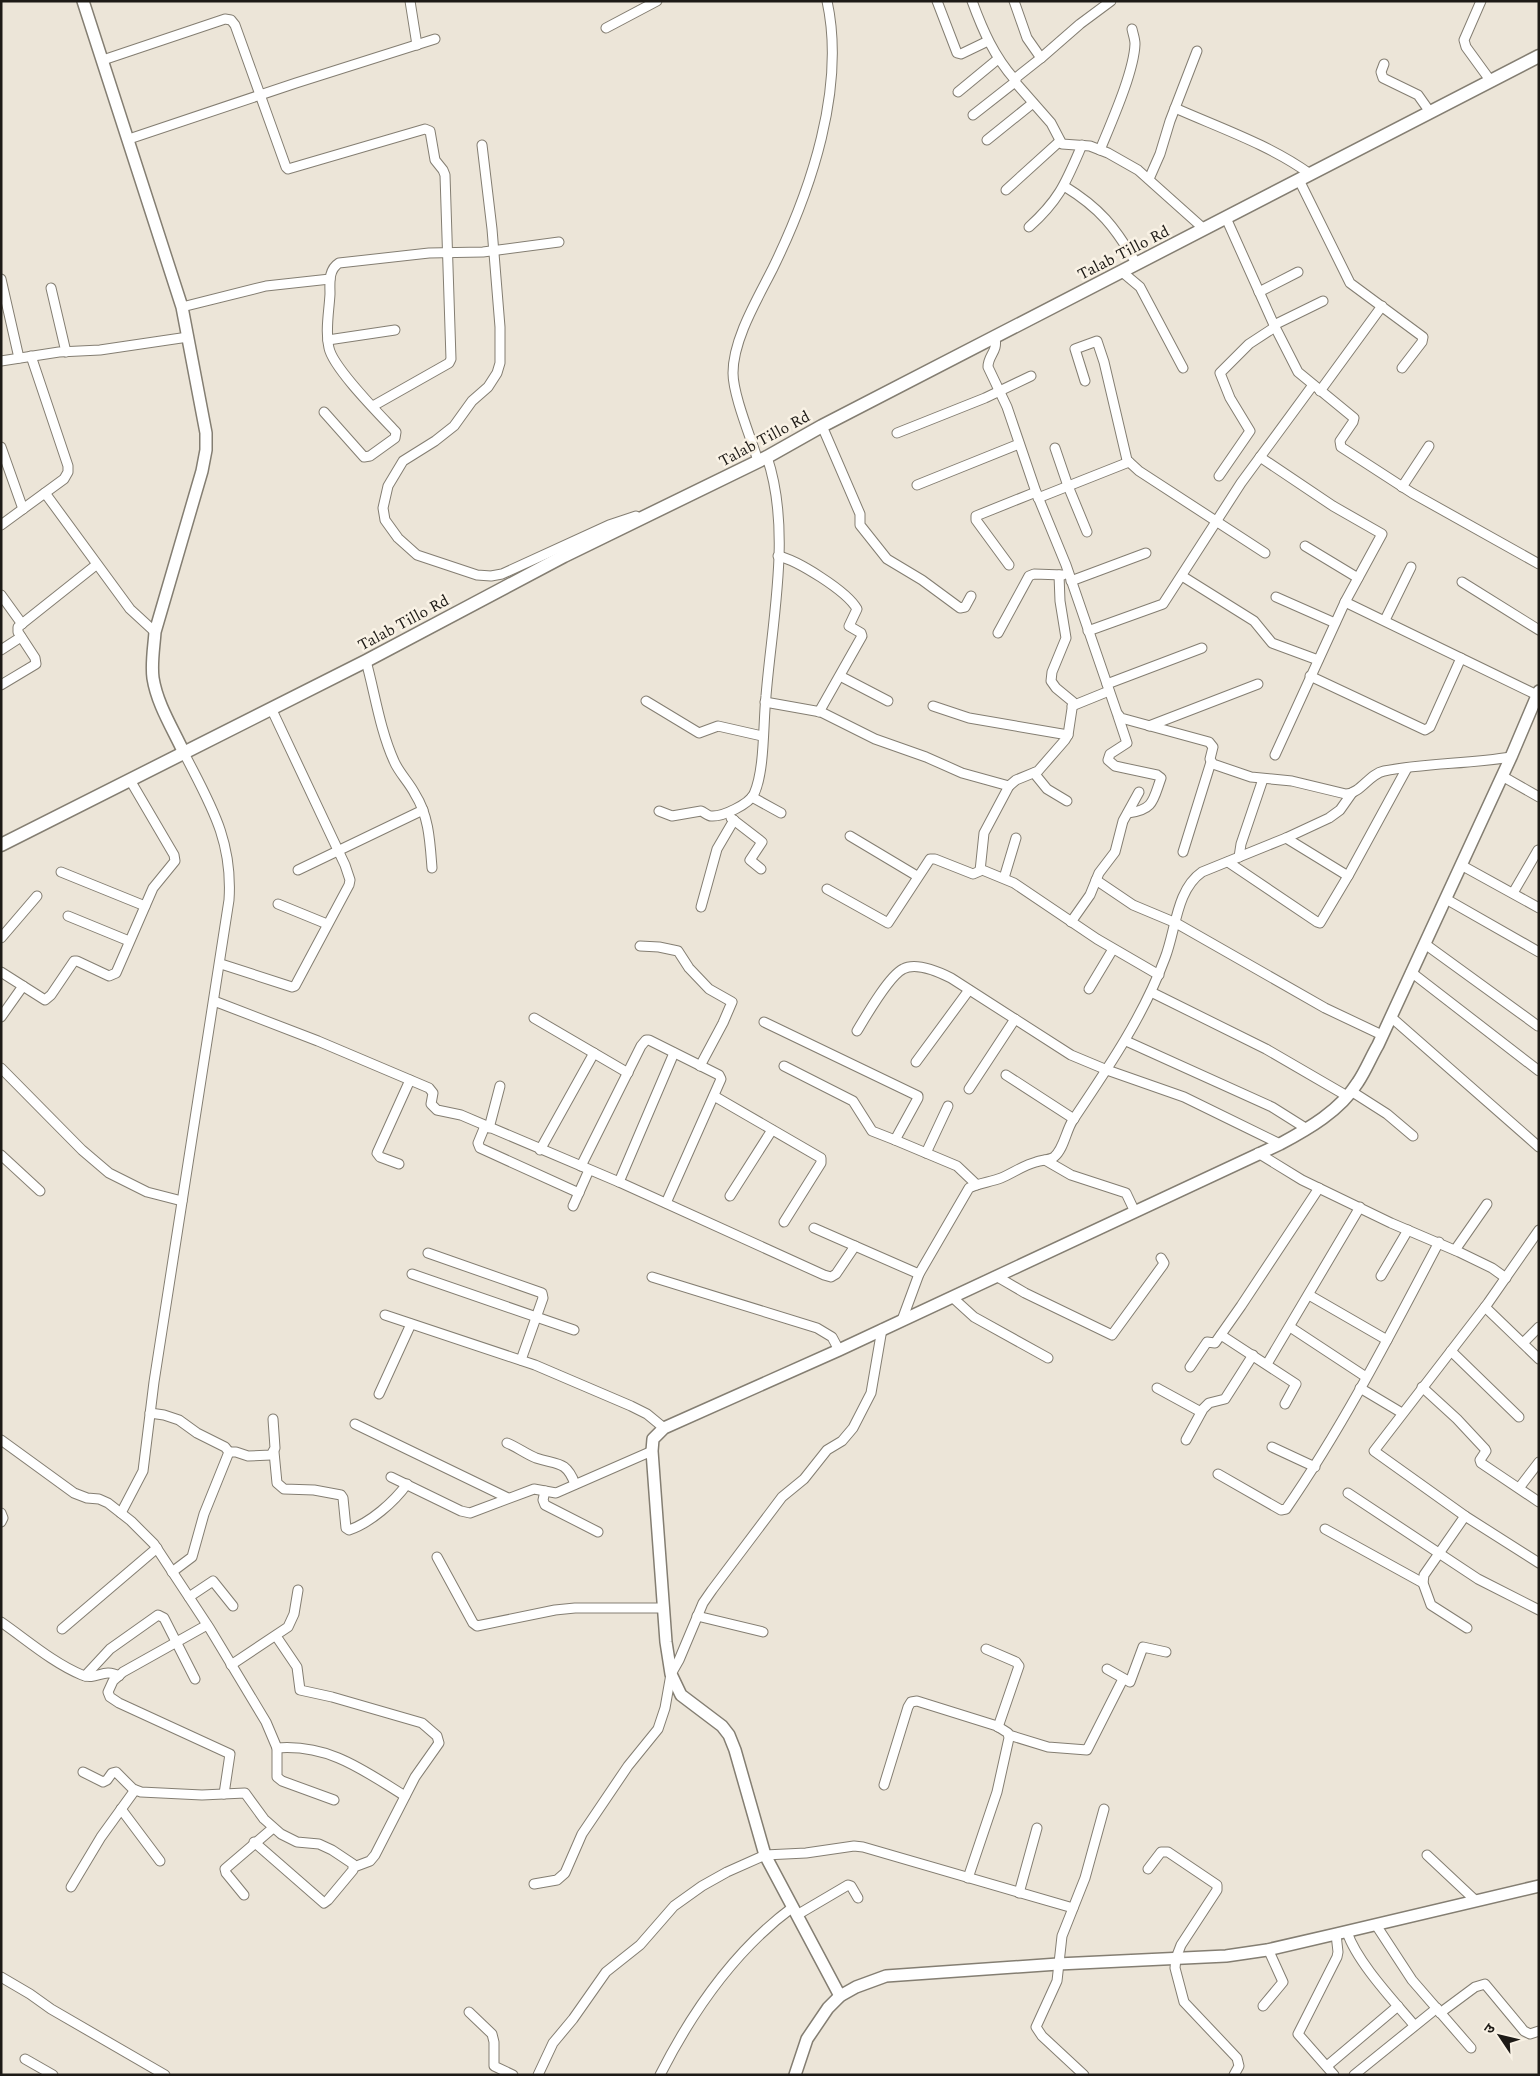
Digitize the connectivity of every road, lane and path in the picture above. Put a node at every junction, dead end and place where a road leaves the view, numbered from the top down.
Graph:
1 (83, 1) edge
2 (410, 1) edge
3 (657, 1) edge
4 (827, 1) edge
5 (937, 1) edge
6 (972, 1) edge
7 (1014, 1) edge
8 (1111, 1) edge
9 (1482, 1) edge
10 (606, 28) dead end
11 (1132, 29) dead end
12 (435, 39) dead end
13 (988, 41) junction
14 (417, 45) junction
15 (1197, 51) dead end
16 (1539, 56) edge
17 (1041, 58) junction
18 (103, 60) junction
19 (998, 60) junction
20 (1384, 64) dead end
21 (1490, 80) junction
22 (1015, 81) junction
23 (958, 92) dead end
24 (259, 95) junction
25 (1033, 103) junction
26 (1175, 108) junction
27 (1430, 112) junction
28 (973, 115) dead end
29 (129, 139) junction
30 (987, 140) dead end
31 (1060, 141) junction
32 (482, 145) dead end
33 (1082, 145) junction
34 (1100, 150) junction
35 (1304, 177) junction
36 (1149, 179) junction
37 (1064, 186) junction
38 (1006, 190) dead end
39 (1226, 218) junction
40 (1029, 227) dead end
41 (1204, 229) junction
42 (559, 242) dead end
43 (488, 250) junction
44 (447, 252) junction
45 (1136, 263) junction
46 (1121, 271) junction
47 (1298, 272) dead end
48 (2, 278) edge
49 (330, 279) junction
50 (51, 288) dead end
51 (1259, 292) junction
52 (1323, 301) dead end
53 (1382, 306) junction
54 (182, 307) junction
55 (1275, 326) junction
56 (395, 330) dead end
57 (188, 337) junction
58 (995, 338) junction
59 (328, 340) junction
60 (66, 352) junction
61 (31, 356) junction
62 (19, 358) junction
63 (1, 361) edge
64 (1183, 368) dead end
65 (1402, 368) dead end
66 (1032, 376) dead end
67 (1085, 381) dead end
68 (1317, 388) junction
69 (992, 395) junction
70 (373, 406) junction
71 (324, 412) dead end
72 (822, 426) junction
73 (897, 433) dead end
74 (1015, 446) junction
75 (1429, 446) dead end
76 (1, 447) edge
77 (1055, 448) dead end
78 (1260, 457) junction
79 (762, 459) junction
80 (1129, 462) junction
81 (1219, 476) dead end
82 (917, 485) dead end
83 (1068, 486) junction
84 (1402, 487) junction
85 (45, 493) junction
86 (1037, 495) junction
87 (23, 509) junction
88 (658, 510) junction
89 (1216, 522) junction
90 (1, 525) edge
91 (1087, 532) dead end
92 (1305, 546) dead end
93 (1146, 553) dead end
94 (1265, 553) dead end
95 (778, 556) junction
96 (1539, 564) edge
97 (96, 565) junction
98 (1009, 565) dead end
99 (1411, 567) dead end
100 (1065, 576) junction
101 (1182, 576) junction
102 (1358, 578) junction
103 (1462, 582) dead end
104 (1, 594) edge
105 (971, 596) dead end
106 (1276, 597) dead end
107 (1345, 602) junction
108 (1385, 620) junction
109 (1335, 623) junction
110 (22, 624) junction
111 (1539, 630) edge
112 (1088, 631) junction
113 (156, 632) junction
114 (998, 633) dead end
115 (21, 638) junction
116 (1202, 648) dead end
117 (1, 650) edge
118 (1461, 658) junction
119 (1318, 660) junction
120 (366, 661) junction
121 (840, 676) junction
122 (1310, 676) junction
123 (1258, 684) dead end
124 (1, 685) edge
125 (1108, 687) junction
126 (1538, 693) edge
127 (646, 701) dead end
128 (888, 701) dead end
129 (765, 702) junction
130 (932, 706) dead end
131 (1072, 706) junction
132 (271, 708) junction
133 (819, 712) junction
134 (1535, 714) edge
135 (1118, 716) junction
136 (1149, 726) junction
137 (1068, 735) junction
138 (762, 736) junction
139 (184, 753) junction
140 (1275, 755) dead end
141 (1511, 757) junction
142 (1211, 762) junction
143 (1407, 768) junction
144 (1034, 773) junction
145 (1263, 779) junction
146 (1507, 779) junction
147 (130, 780) junction
148 (1009, 786) junction
149 (1139, 792) dead end
150 (1352, 793) junction
151 (752, 797) junction
152 (1539, 797) edge
153 (1067, 801) dead end
154 (423, 810) junction
155 (659, 811) dead end
156 (725, 813) junction
157 (781, 813) dead end
158 (1128, 813) junction
159 (734, 820) junction
160 (850, 836) dead end
161 (1016, 838) dead end
162 (1286, 838) junction
163 (1, 845) edge
164 (1538, 850) edge
165 (338, 851) junction
166 (1182, 852) dead end
167 (1239, 857) junction
168 (1228, 862) junction
169 (1465, 867) junction
170 (432, 868) dead end
171 (761, 869) dead end
172 (980, 869) junction
173 (298, 870) dead end
174 (61, 872) dead end
175 (917, 876) junction
176 (1348, 876) junction
177 (1004, 878) junction
178 (1096, 880) junction
179 (827, 889) dead end
180 (1512, 893) junction
181 (37, 896) dead end
182 (1450, 901) junction
183 (278, 904) dead end
184 (145, 906) junction
185 (701, 907) dead end
186 (1539, 908) edge
187 (68, 916) dead end
188 (1072, 922) junction
189 (327, 924) junction
190 (1176, 924) junction
191 (1, 938) edge
192 (129, 941) junction
193 (640, 946) dead end
194 (1428, 946) junction
195 (1113, 949) junction
196 (1539, 952) edge
197 (221, 964) junction
198 (1, 972) edge
199 (1159, 975) junction
200 (1415, 975) junction
201 (23, 986) junction
202 (1089, 989) dead end
203 (970, 990) junction
204 (1150, 992) junction
205 (214, 1001) junction
206 (1, 1017) edge
207 (534, 1018) dead end
208 (1015, 1019) junction
209 (1394, 1020) junction
210 (764, 1022) dead end
211 (1538, 1026) edge
212 (857, 1031) dead end
213 (1382, 1035) junction
214 (1126, 1041) junction
215 (594, 1053) junction
216 (674, 1053) junction
217 (916, 1062) dead end
218 (700, 1066) junction
219 (784, 1066) dead end
220 (1, 1068) edge
221 (1107, 1070) junction
222 (1539, 1071) edge
223 (628, 1073) junction
224 (1006, 1075) dead end
225 (410, 1080) junction
226 (500, 1086) dead end
227 (969, 1089) dead end
228 (1353, 1095) junction
229 (714, 1096) junction
230 (948, 1106) dead end
231 (1074, 1119) junction
232 (487, 1127) junction
233 (1307, 1129) junction
234 (772, 1130) junction
235 (1413, 1136) dead end
236 (895, 1140) junction
237 (1280, 1144) junction
238 (1539, 1148) edge
239 (540, 1150) junction
240 (926, 1153) junction
241 (1, 1155) edge
242 (1263, 1156) junction
243 (1045, 1160) junction
244 (399, 1164) dead end
245 (585, 1168) junction
246 (619, 1182) junction
247 (977, 1185) junction
248 (1319, 1188) junction
249 (40, 1192) dead end
250 (579, 1193) junction
251 (730, 1196) dead end
252 (182, 1201) junction
253 (666, 1203) junction
254 (1488, 1204) dead end
255 (573, 1206) dead end
256 (1360, 1207) junction
257 (1135, 1212) junction
258 (784, 1222) dead end
259 (814, 1228) dead end
260 (1408, 1230) junction
261 (1539, 1230) edge
262 (1439, 1242) junction
263 (855, 1246) junction
264 (1455, 1250) junction
265 (428, 1253) dead end
266 (1161, 1258) dead end
267 (412, 1274) dead end
268 (919, 1274) junction
269 (996, 1276) junction
270 (1380, 1276) dead end
271 (652, 1277) dead end
272 (1506, 1278) junction
273 (1309, 1295) junction
274 (952, 1297) junction
275 (1485, 1307) junction
276 (385, 1315) dead end
277 (536, 1316) junction
278 (902, 1320) junction
279 (411, 1324) junction
280 (1290, 1327) junction
281 (1539, 1327) edge
282 (882, 1329) junction
283 (574, 1330) dead end
284 (1220, 1335) junction
285 (1387, 1340) junction
286 (1523, 1343) junction
287 (839, 1350) junction
288 (1451, 1351) junction
289 (1253, 1355) junction
290 (1048, 1358) dead end
291 (1539, 1358) edge
292 (521, 1360) junction
293 (1267, 1364) junction
294 (1190, 1367) dead end
295 (1366, 1376) junction
296 (1157, 1388) dead end
297 (1360, 1388) junction
298 (1422, 1388) junction
299 (380, 1394) dead end
300 (1285, 1404) dead end
301 (150, 1412) junction
302 (1201, 1412) junction
303 (1402, 1413) junction
304 (1519, 1418) dead end
305 (273, 1419) dead end
306 (355, 1424) dead end
307 (664, 1428) junction
308 (1, 1440) edge
309 (1186, 1440) dead end
310 (507, 1444) dead end
311 (1272, 1446) dead end
312 (652, 1451) junction
313 (229, 1452) junction
314 (274, 1452) junction
315 (1539, 1462) edge
316 (1315, 1467) junction
317 (1218, 1474) dead end
318 (391, 1477) dead end
319 (407, 1484) junction
320 (575, 1484) junction
321 (1519, 1488) junction
322 (545, 1491) junction
323 (1348, 1493) dead end
324 (508, 1498) junction
325 (1539, 1502) edge
326 (1, 1513) edge
327 (121, 1513) junction
328 (1466, 1516) junction
329 (1, 1522) edge
330 (1325, 1529) dead end
331 (598, 1532) dead end
332 (157, 1548) junction
333 (1439, 1552) junction
334 (437, 1558) dead end
335 (1539, 1564) edge
336 (172, 1572) junction
337 (1423, 1583) junction
338 (298, 1590) dead end
339 (189, 1596) junction
340 (233, 1606) dead end
341 (663, 1608) junction
342 (1539, 1610) edge
343 (697, 1616) junction
344 (1, 1622) edge
345 (207, 1625) junction
346 (1467, 1628) dead end
347 (62, 1629) dead end
348 (763, 1632) dead end
349 (276, 1636) junction
350 (176, 1642) junction
351 (986, 1649) dead end
352 (1166, 1652) dead end
353 (232, 1665) junction
354 (1107, 1669) dead end
355 (671, 1674) junction
356 (85, 1676) junction
357 (119, 1676) junction
358 (196, 1679) dead end
359 (1122, 1679) junction
360 (998, 1727) junction
361 (1009, 1735) junction
362 (277, 1748) junction
363 (83, 1772) dead end
364 (884, 1785) dead end
365 (135, 1790) junction
366 (224, 1794) junction
367 (405, 1796) junction
368 (334, 1800) dead end
369 (121, 1809) junction
370 (1104, 1809) dead end
371 (273, 1828) junction
372 (1037, 1828) dead end
373 (254, 1842) junction
374 (765, 1855) junction
375 (1427, 1855) dead end
376 (160, 1861) dead end
377 (354, 1867) junction
378 (1148, 1869) dead end
379 (968, 1878) junction
380 (534, 1884) dead end
381 (1539, 1886) edge
382 (71, 1887) dead end
383 (1019, 1893) junction
384 (244, 1895) dead end
385 (858, 1898) dead end
386 (1476, 1901) junction
387 (1073, 1908) junction
388 (795, 1911) junction
389 (1378, 1931) junction
390 (1343, 1939) junction
391 (1271, 1956) junction
392 (1176, 1963) junction
393 (1058, 1968) junction
394 (1, 1977) edge
395 (840, 1996) junction
396 (1263, 2006) dead end
397 (1398, 2006) junction
398 (1439, 2010) junction
399 (469, 2012) dead end
400 (1414, 2025) junction
401 (1539, 2031) edge
402 (1471, 2048) dead end
403 (25, 2058) dead end
404 (1327, 2066) junction
405 (53, 2075) edge
406 (165, 2075) edge
407 (513, 2075) edge
408 (538, 2075) edge
409 (660, 2075) edge
410 (795, 2075) edge
411 (1084, 2075) edge
412 (1234, 2075) edge
413 (1334, 2075) edge
414 (1354, 2075) edge

1 - 18 street
2 - 14 street
3 - 10 street
4 - 79 street
5 - 13 street
6 - 13 street
7 - 17 street
8 - 17 street
9 - 21 street
11 - 34 street
12 - 14 street
13 - 19 street
14 - 24 street
15 - 26 street
16 - 21 main road, Talab Tillo Rd
17 - 22 street
18 - 24 street
18 - 29 street
19 - 22 street
19 - 23 street
20 - 27 street
21 - 27 main road, Talab Tillo Rd
22 - 25 street
22 - 28 street
24 - 29 street
24 - 44 street
25 - 30 street
25 - 31 street
26 - 35 street
26 - 36 street
27 - 35 main road, Talab Tillo Rd
29 - 54 street
31 - 33 street
31 - 38 street
32 - 43 street
33 - 34 street
33 - 37 street
34 - 36 street
35 - 39 main road, Talab Tillo Rd
35 - 53 street
36 - 41 street
37 - 40 street
37 - 45 street
39 - 41 main road, Talab Tillo Rd
39 - 51 street
41 - 45 main road, Talab Tillo Rd
42 - 43 street
43 - 44 street
43 - 88 street
44 - 49 street
44 - 70 street
45 - 46 main road, Talab Tillo Rd
46 - 58 main road, Talab Tillo Rd
46 - 64 street
47 - 51 street
48 - 62 street
49 - 54 street
49 - 59 street
50 - 60 street
51 - 55 street
52 - 55 street
53 - 65 street
53 - 68 street
54 - 57 street
55 - 68 street
55 - 81 street
56 - 59 street
57 - 60 street
57 - 113 street
58 - 69 street
58 - 72 main road, Talab Tillo Rd
59 - 70 street
60 - 61 street
61 - 62 street
61 - 85 street
62 - 63 street
66 - 69 street
67 - 80 street
68 - 78 street
68 - 84 street
69 - 73 street
69 - 74 street
70 - 71 street
72 - 79 main road, Talab Tillo Rd
72 - 105 street
74 - 82 street
74 - 86 street
75 - 84 street
76 - 87 street
77 - 83 street
78 - 89 street
78 - 102 street
79 - 88 main road, Talab Tillo Rd
79 - 95 street
80 - 83 street
80 - 89 street
83 - 86 street
83 - 91 street
84 - 96 street
85 - 87 street
85 - 97 street
86 - 98 street
86 - 100 street
87 - 90 street
88 - 120 main road, Talab Tillo Rd
89 - 94 street
89 - 101 street
92 - 102 street
93 - 100 street
95 - 121 street
95 - 129 street
97 - 110 street
97 - 113 street
99 - 108 street
100 - 112 street
100 - 114 street
100 - 131 street
101 - 112 street
101 - 119 street
102 - 107 street
103 - 111 street
104 - 110 street
106 - 109 street
107 - 108 street
107 - 109 street
108 - 118 street
109 - 119 street
110 - 115 street
112 - 125 street
113 - 139 street
115 - 117 street
115 - 124 street
116 - 125 street
118 - 122 street
118 - 126 street
119 - 122 street
120 - 132 main road, Talab Tillo Rd
120 - 154 street
121 - 128 street
121 - 133 street
122 - 140 street
123 - 136 street
125 - 131 street
125 - 135 street
126 - 134 street
127 - 138 street
129 - 133 street
129 - 138 street
130 - 137 street
131 - 137 street
132 - 139 main road, Talab Tillo Rd
132 - 165 street
133 - 148 street
134 - 141 street
135 - 136 street
135 - 158 street
136 - 142 street
137 - 144 street
138 - 151 street
139 - 147 main road, Talab Tillo Rd
139 - 197 street
141 - 143 street
141 - 146 street
142 - 145 street
142 - 166 street
143 - 150 street
143 - 176 street
144 - 148 street
144 - 153 street
145 - 150 street
145 - 167 street
146 - 152 street
146 - 169 street
147 - 163 main road, Talab Tillo Rd
147 - 184 street
148 - 172 street
149 - 158 street
150 - 162 street
151 - 156 street
151 - 157 street
154 - 165 street
154 - 170 street
155 - 156 street
156 - 159 street
158 - 178 street
159 - 171 street
159 - 185 street
160 - 175 street
161 - 177 street
162 - 167 street
162 - 176 street
164 - 180 street
165 - 173 street
165 - 189 street
167 - 168 street
168 - 176 street
168 - 190 street
169 - 180 street
169 - 182 street
172 - 175 street
172 - 177 street
174 - 184 street
175 - 179 street
177 - 188 street
178 - 188 street
178 - 190 street
180 - 186 street
181 - 191 street
182 - 194 street
182 - 196 street
183 - 189 street
184 - 192 street
187 - 192 street
188 - 195 street
189 - 197 street
190 - 199 street
190 - 213 street
192 - 201 street
193 - 218 street
194 - 200 street
194 - 211 street
195 - 199 street
195 - 202 street
197 - 205 street
198 - 201 street
199 - 204 street
200 - 209 street
200 - 222 street
201 - 206 street
203 - 208 street
203 - 212 street
203 - 217 street
204 - 214 street
204 - 228 street
205 - 225 street
205 - 252 street
207 - 215 street
208 - 221 street
208 - 227 street
209 - 213 street
209 - 238 street
210 - 236 street
213 - 228 street
214 - 221 street
214 - 233 street
215 - 223 street
215 - 239 street
216 - 218 street
216 - 223 street
216 - 246 street
218 - 229 street
219 - 236 street
220 - 252 street
221 - 231 street
221 - 237 street
223 - 245 street
224 - 231 street
225 - 232 street
225 - 244 street
226 - 232 street
228 - 233 street
228 - 235 street
229 - 234 street
229 - 253 street
230 - 240 street
231 - 243 street
232 - 239 street
232 - 250 street
233 - 237 street
234 - 251 street
234 - 258 street
236 - 240 street
237 - 242 street
239 - 245 street
240 - 247 street
241 - 249 street
242 - 248 street
242 - 257 street
243 - 247 street
243 - 257 street
245 - 246 street
245 - 250 street
246 - 253 street
247 - 268 street
248 - 256 street
248 - 284 street
250 - 255 street
252 - 301 street
253 - 263 street
254 - 264 street
256 - 260 street
256 - 273 street
257 - 269 street
259 - 263 street
260 - 262 street
260 - 270 street
261 - 272 street
262 - 264 street
262 - 285 street
263 - 268 street
264 - 272 street
265 - 277 street
266 - 269 street
267 - 277 street
268 - 278 street
269 - 274 street
271 - 287 street
272 - 275 street
273 - 280 street
273 - 285 street
274 - 278 street
274 - 290 street
275 - 286 street
275 - 288 street
276 - 279 street
277 - 283 street
277 - 292 street
278 - 282 street
279 - 292 street
279 - 299 street
280 - 293 street
280 - 295 street
281 - 286 street
282 - 287 street
282 - 343 street
284 - 289 street
284 - 294 street
285 - 295 street
286 - 291 street
287 - 307 street
288 - 298 street
288 - 304 street
289 - 293 street
289 - 302 street
292 - 307 street
293 - 300 street
295 - 297 street
296 - 302 street
297 - 303 street
297 - 316 street
298 - 303 street
298 - 321 street
301 - 313 street
301 - 327 street
302 - 309 street
303 - 328 street
305 - 314 street
306 - 324 street
307 - 312 street
308 - 327 street
310 - 320 street
311 - 316 street
312 - 320 street
312 - 341 street
313 - 314 street
313 - 336 street
314 - 319 street
315 - 321 street
316 - 317 street
318 - 319 street
319 - 324 street
320 - 322 street
321 - 325 street
322 - 324 street
322 - 331 street
323 - 333 street
326 - 329 street
327 - 332 street
328 - 333 street
328 - 335 street
330 - 337 street
332 - 336 street
332 - 347 street
333 - 337 street
333 - 342 street
334 - 341 street
336 - 339 street
337 - 346 street
338 - 349 street
339 - 340 street
339 - 345 street
341 - 355 street
343 - 348 street
343 - 355 street
344 - 356 street
345 - 350 street
345 - 353 street
349 - 353 street
349 - 367 street
350 - 356 street
350 - 357 street
350 - 358 street
351 - 360 street
352 - 359 street
353 - 362 street
354 - 359 street
355 - 374 street
355 - 380 street
356 - 357 street
357 - 366 street
359 - 361 street
360 - 361 street
360 - 364 street
361 - 379 street
362 - 367 street
362 - 368 street
363 - 365 street
365 - 366 street
365 - 369 street
366 - 371 street
367 - 377 street
369 - 376 street
369 - 382 street
370 - 387 street
371 - 373 street
371 - 377 street
372 - 383 street
373 - 377 street
373 - 384 street
374 - 379 street
374 - 388 street
374 - 408 street
375 - 386 street
378 - 392 street
379 - 383 street
381 - 386 street
383 - 387 street
385 - 388 street
386 - 389 street
387 - 393 street
388 - 395 street
388 - 409 street
389 - 390 street
389 - 398 street
390 - 391 street
390 - 397 street
390 - 404 street
391 - 392 street
391 - 396 street
392 - 393 street
392 - 412 street
393 - 395 street
393 - 411 street
394 - 406 street
395 - 410 street
397 - 400 street
397 - 404 street
398 - 400 street
398 - 401 street
398 - 402 street
399 - 407 street
400 - 414 street
403 - 405 street
404 - 413 street

